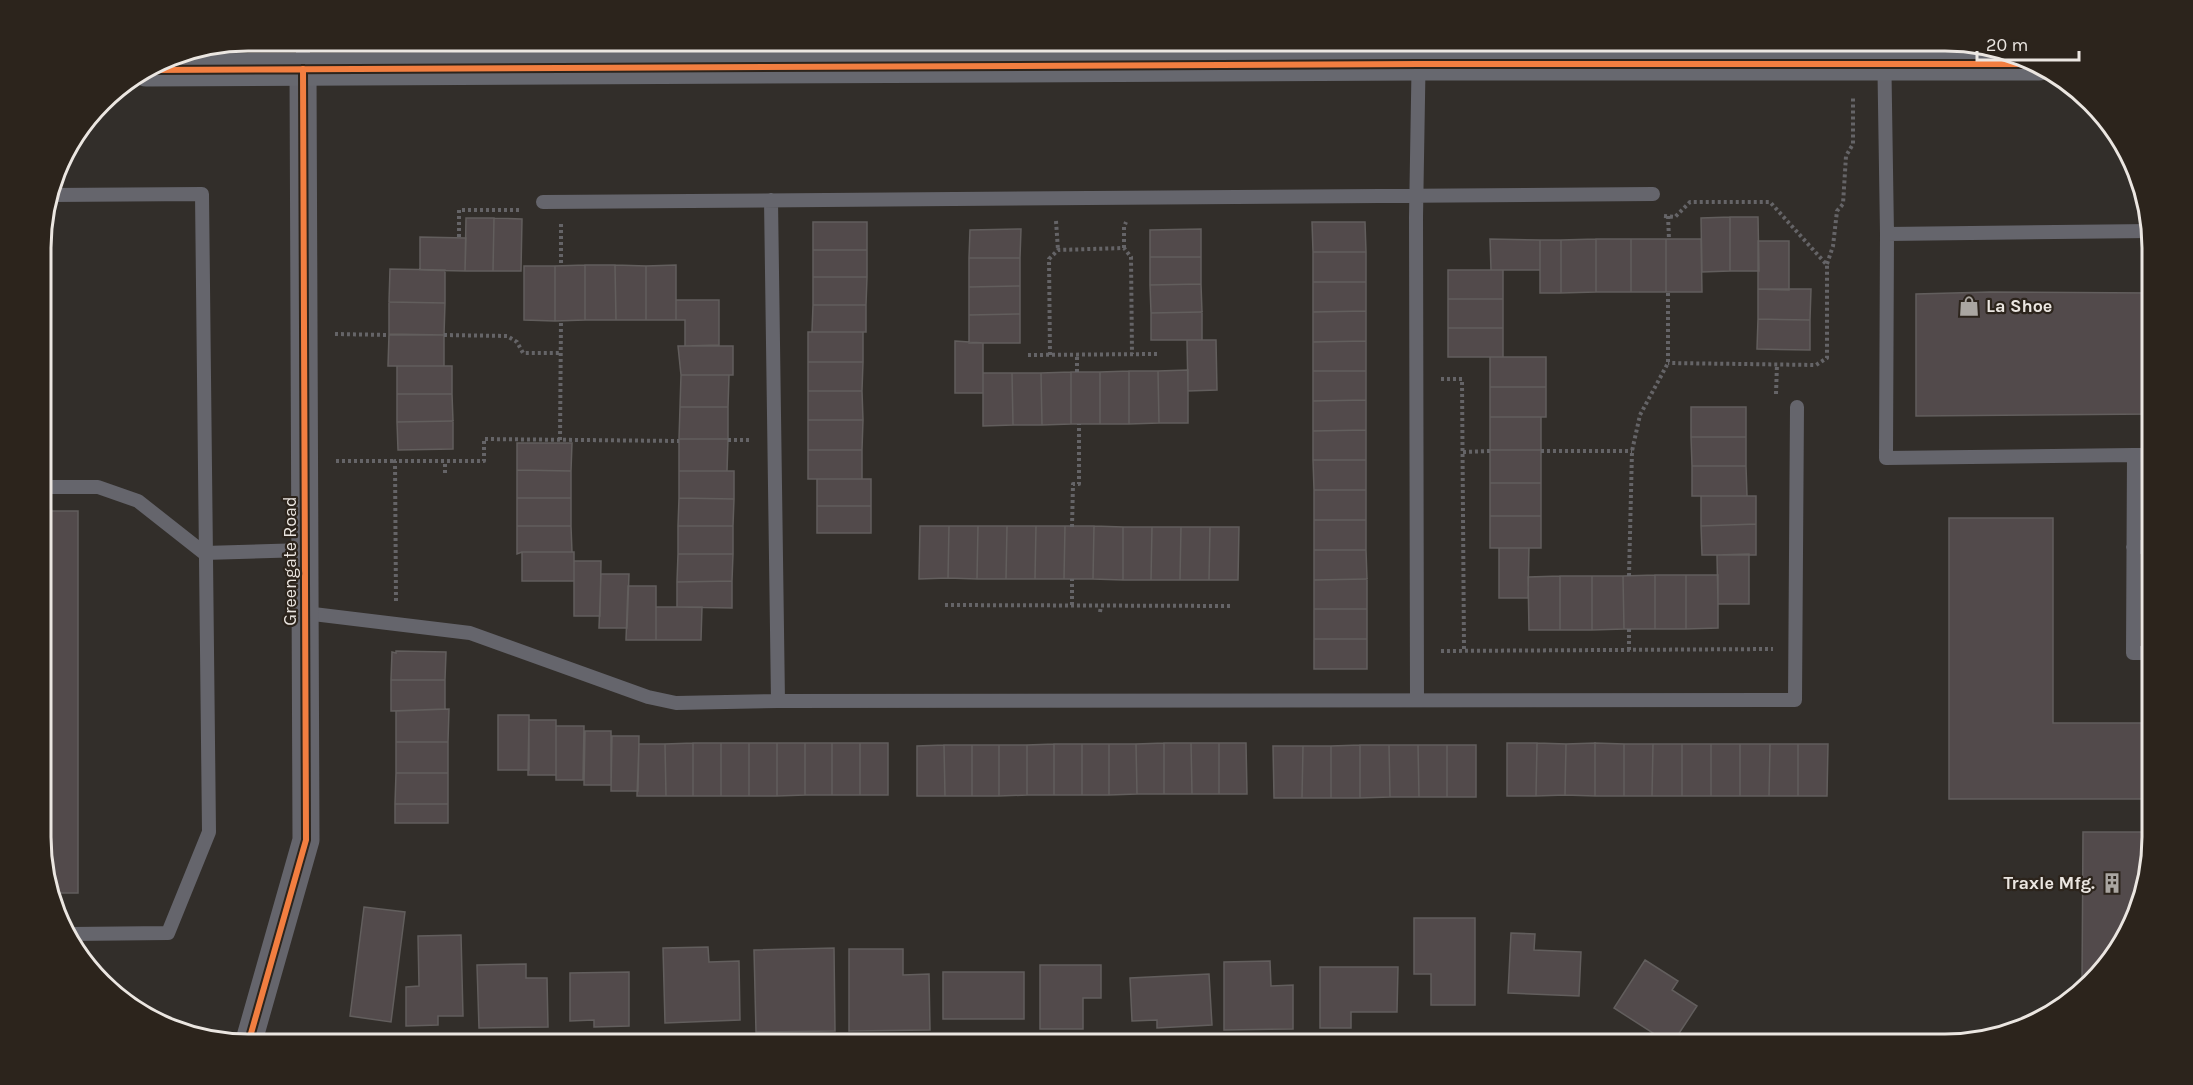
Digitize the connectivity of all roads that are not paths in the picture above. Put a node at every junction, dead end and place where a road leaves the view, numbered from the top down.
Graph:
1 (1419, 52) edge
2 (779, 53) edge
3 (303, 55) edge
4 (1874, 56) edge
5 (2013, 63) edge
6 (168, 68) edge
7 (1653, 194) dead end
8 (59, 195) edge
9 (1416, 197) junction
10 (771, 200) junction
11 (543, 202) road end
12 (2141, 231) edge
13 (1887, 234) junction
14 (1797, 407) dead end
15 (2134, 455) junction
16 (2142, 455) edge
17 (51, 487) edge
18 (2133, 547) junction
19 (2142, 547) edge
20 (305, 550) junction
21 (204, 552) junction
22 (305, 614) junction
23 (2142, 653) edge
24 (778, 700) junction
25 (1417, 700) junction
26 (76, 934) edge
27 (251, 1034) edge

1 - 2 main road
1 - 4 main road
1 - 9 lane
2 - 3 main road
3 - 6 main road
3 - 20 street, Greengate Road
4 - 5 main road
4 - 13 lane
7 - 9 lane
8 - 21 lane
9 - 10 lane
9 - 25 lane
10 - 11 lane
10 - 24 lane
12 - 13 lane
13 - 15 lane
14 - 25 lane
15 - 16 lane
15 - 18 lane
17 - 21 lane
18 - 19 lane
18 - 23 lane
20 - 21 lane
20 - 22 street, Greengate Road
21 - 26 lane
22 - 24 lane
22 - 27 street, Greengate Road
24 - 25 lane

